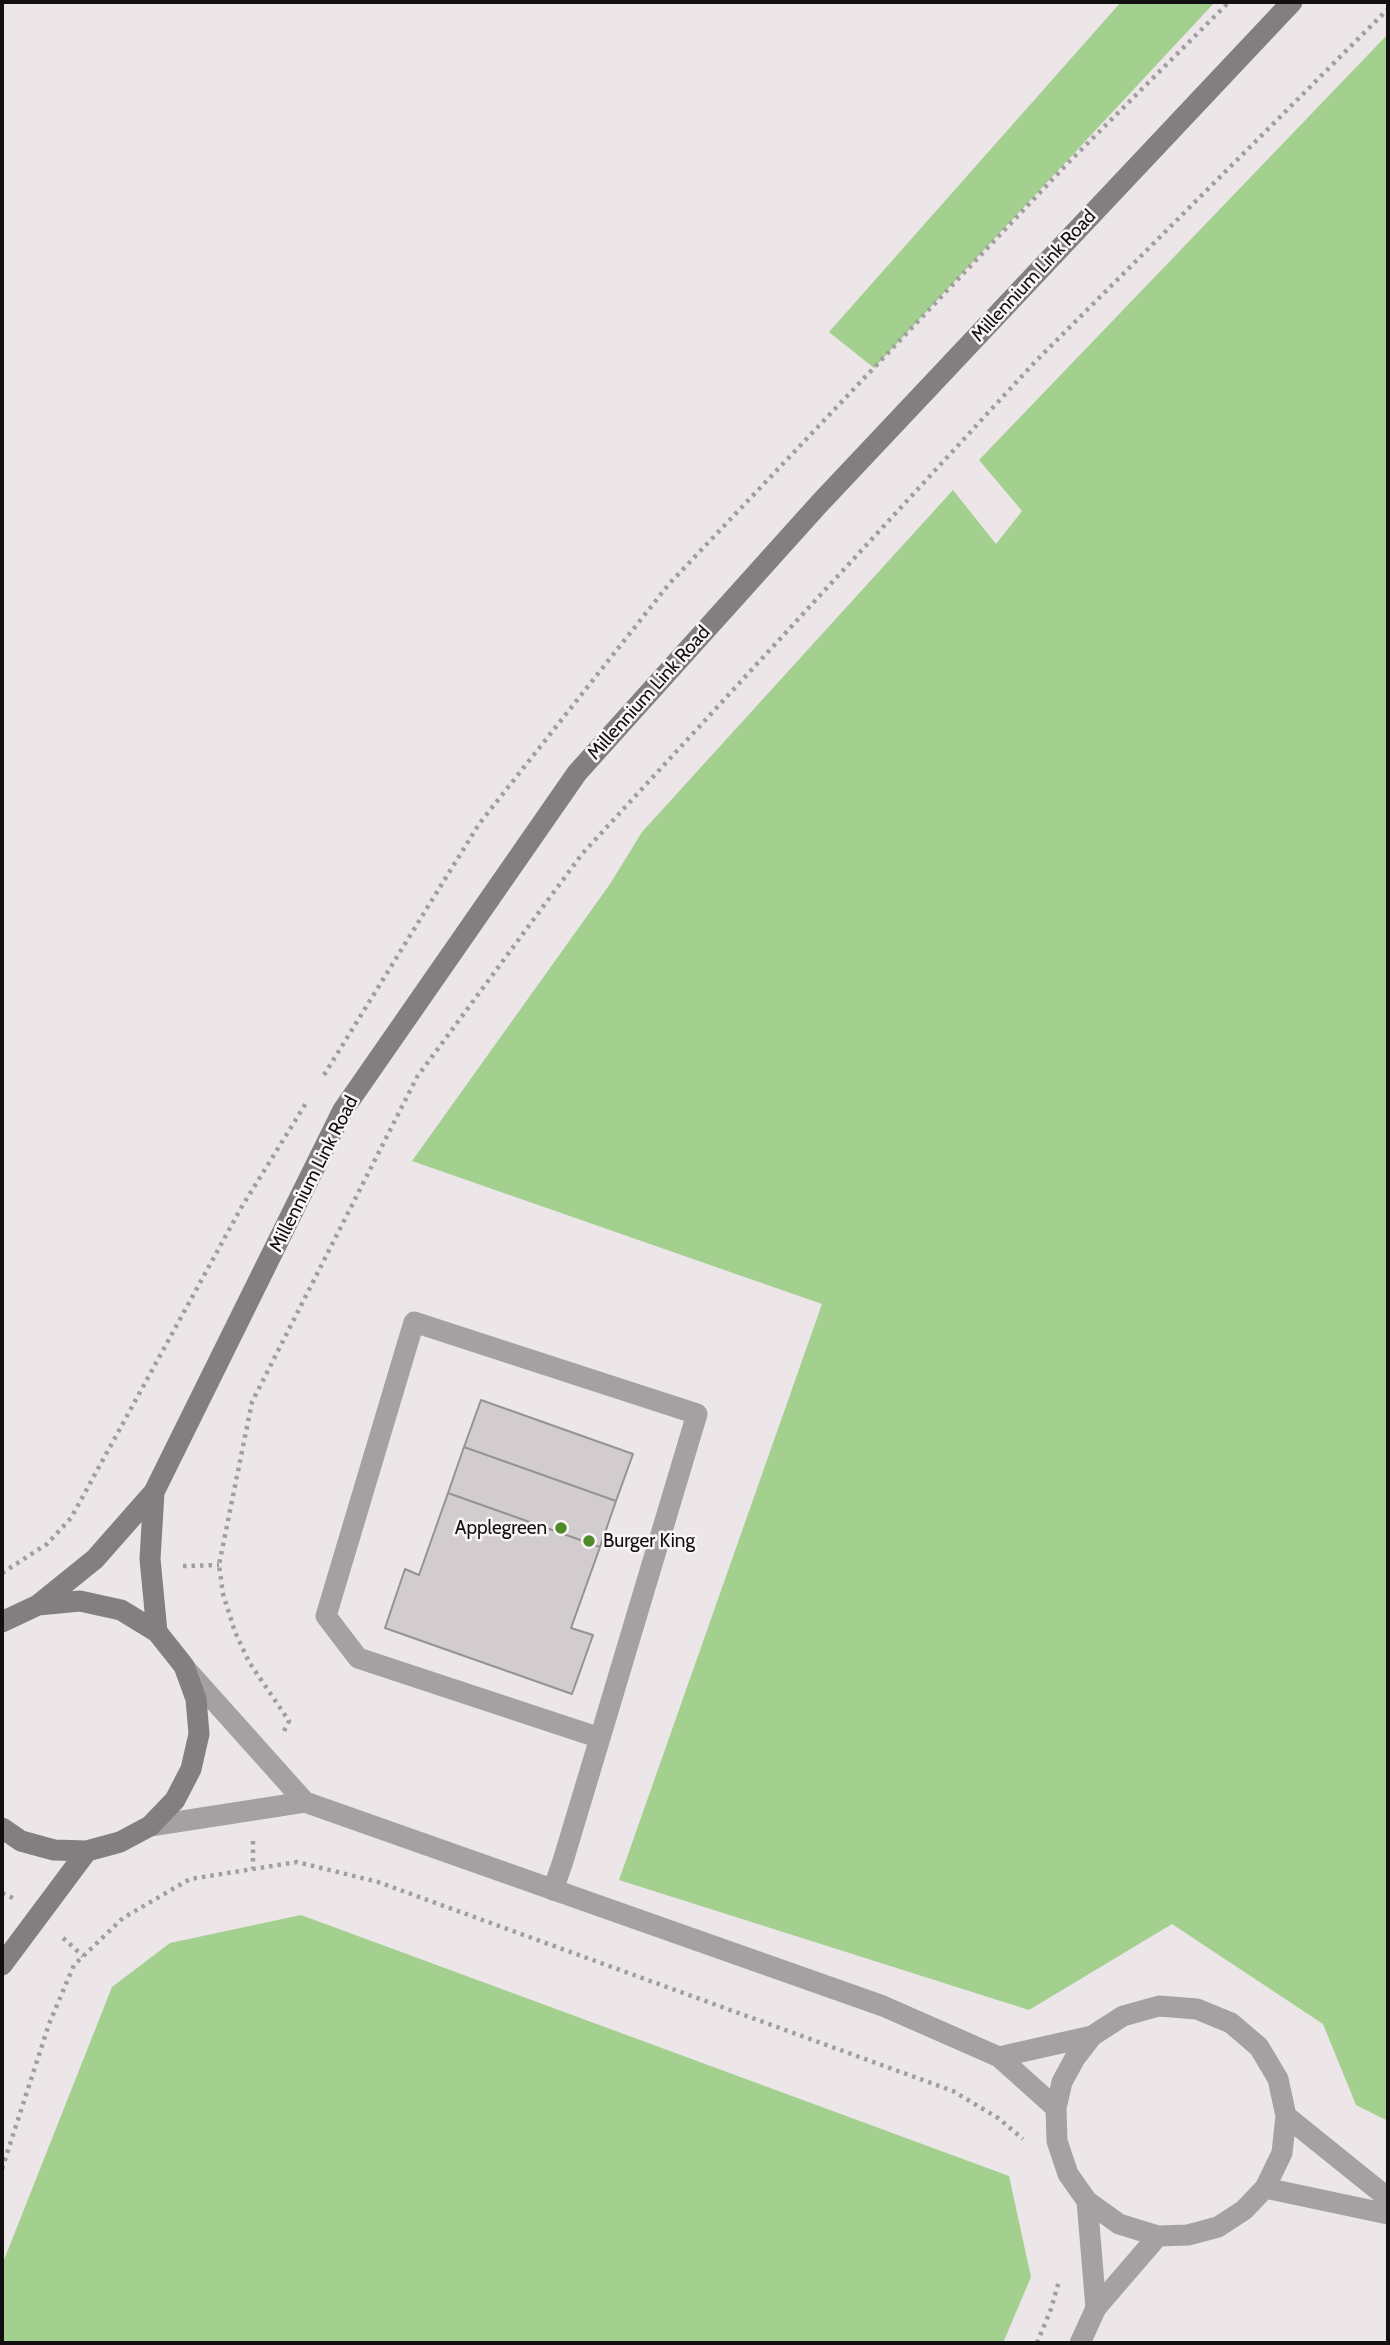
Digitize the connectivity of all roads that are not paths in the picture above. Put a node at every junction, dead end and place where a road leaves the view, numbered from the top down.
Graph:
1 (1292, 2) edge
2 (154, 1492) junction
3 (38, 1605) junction
4 (2, 1622) edge
5 (157, 1632) junction
6 (184, 1666) junction
7 (600, 1738) junction
8 (305, 1802) junction
9 (150, 1826) junction
10 (2, 1828) edge
11 (87, 1851) junction
12 (553, 1890) junction
13 (2, 1965) edge
14 (1092, 2036) junction
15 (999, 2057) junction
16 (1056, 2108) junction
17 (1286, 2116) junction
18 (1265, 2188) junction
19 (1388, 2198) edge
20 (1087, 2201) junction
21 (1388, 2214) edge
22 (1158, 2236) junction
23 (1096, 2308) junction
24 (1080, 2343) edge

1 - 2 main road, Millennium Link Road
2 - 3 main road, Millennium Link Road
2 - 5 main road, Millennium Link Road
3 - 4 main road
3 - 5 main road
5 - 6 main road
6 - 8 street
6 - 9 main road
7 - 7 street
7 - 12 street
8 - 9 street
8 - 12 street
9 - 11 main road
10 - 11 main road
11 - 13 main road
12 - 15 street
14 - 15 street
14 - 16 street
14 - 17 street
15 - 16 street
16 - 20 street
17 - 18 street
17 - 19 street
18 - 21 street
18 - 22 street
20 - 22 street
20 - 23 street
22 - 23 street
23 - 24 street

